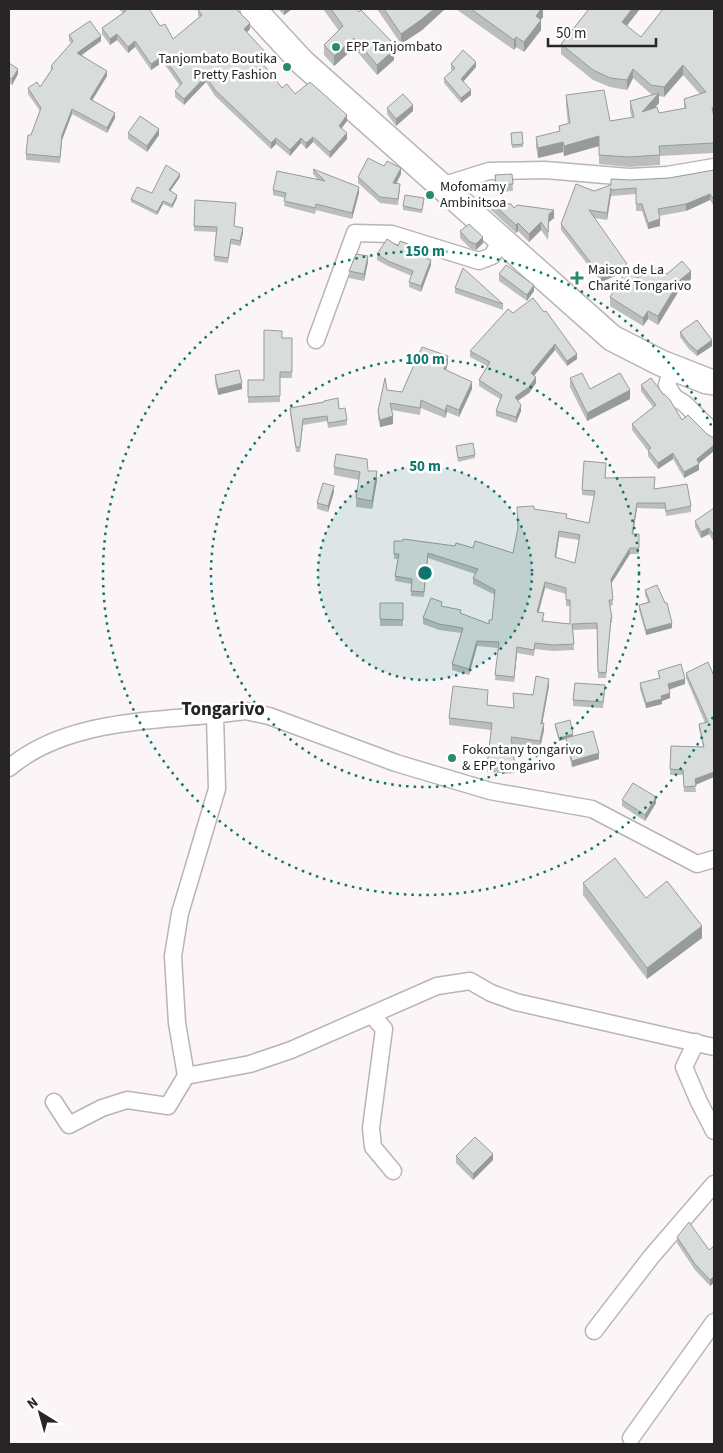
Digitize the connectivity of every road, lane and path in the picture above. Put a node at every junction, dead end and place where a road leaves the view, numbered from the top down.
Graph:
1 (253, 9) edge
2 (714, 167) edge
3 (441, 186) junction
4 (501, 240) junction
5 (316, 340) dead end
6 (672, 367) junction
7 (714, 382) edge
8 (714, 433) edge
9 (215, 715) junction
10 (9, 768) edge
11 (714, 859) edge
12 (373, 1016) junction
13 (696, 1042) junction
14 (714, 1047) edge
15 (186, 1076) junction
16 (54, 1102) dead end
17 (714, 1130) edge
18 (393, 1170) dead end
19 (714, 1184) edge
20 (714, 1322) edge
21 (594, 1330) dead end
22 (631, 1438) dead end

1 - 3 main road
2 - 3 street
3 - 4 main road
4 - 5 street
4 - 6 main road
6 - 7 main road
6 - 8 street
9 - 10 street
9 - 11 street
9 - 15 street
12 - 13 street
12 - 15 street
12 - 18 street
13 - 14 street
13 - 17 street
15 - 16 street
19 - 21 street
20 - 22 street

